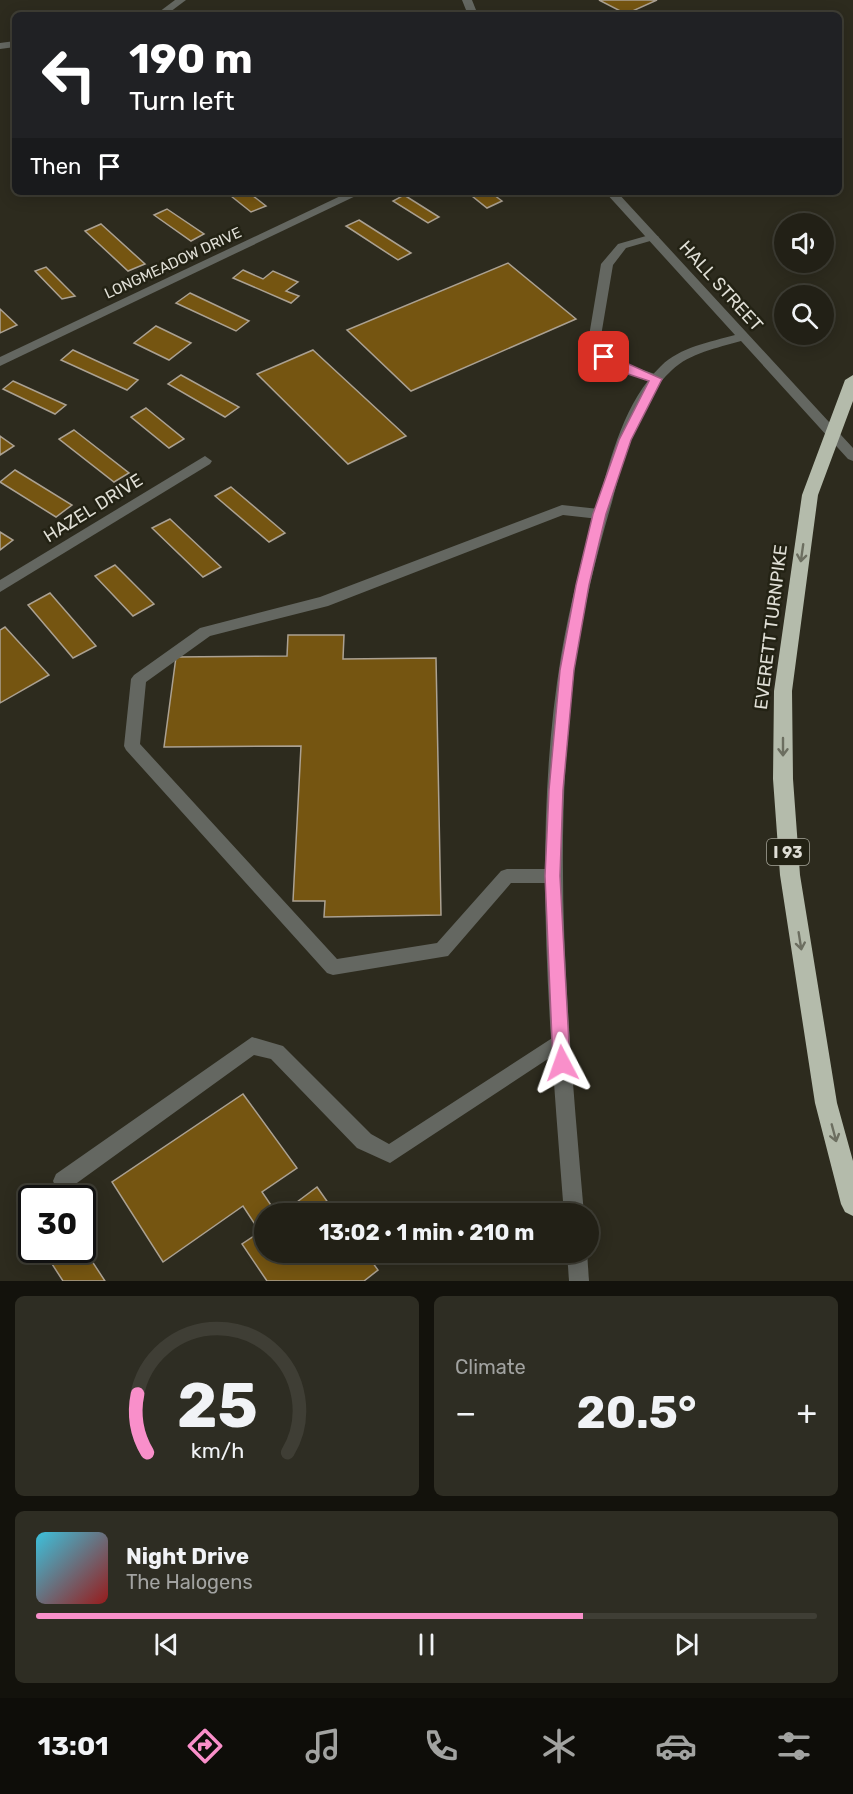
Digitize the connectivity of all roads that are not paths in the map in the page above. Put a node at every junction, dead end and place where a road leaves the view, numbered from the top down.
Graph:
1 (181, 0) edge
2 (164, 12) edge
3 (352, 195) edge
4 (614, 195) edge
5 (653, 237) junction
6 (742, 337) junction
7 (0, 362) edge
8 (656, 379) junction
9 (853, 380) edge
10 (853, 456) edge
11 (205, 461) dead end
12 (599, 514) junction
13 (0, 586) edge
14 (553, 876) junction
15 (560, 1041) junction
16 (63, 1181) dead end
17 (573, 1203) edge
18 (853, 1204) edge
19 (578, 1263) edge
20 (579, 1281) edge

1 - 2 street
3 - 7 street, LONGMEADOW DRIVE
4 - 5 street, HALL STREET
5 - 6 street, HALL STREET
5 - 8 street
6 - 8 street
6 - 10 street, HALL STREET
8 - 12 street
9 -> 18 highway, EVERETT TURNPIKE / I 93
11 - 13 street, HAZEL DRIVE
12 - 14 street
12 - 14 street
14 - 15 street
15 - 16 street
15 - 17 street
19 - 20 street

